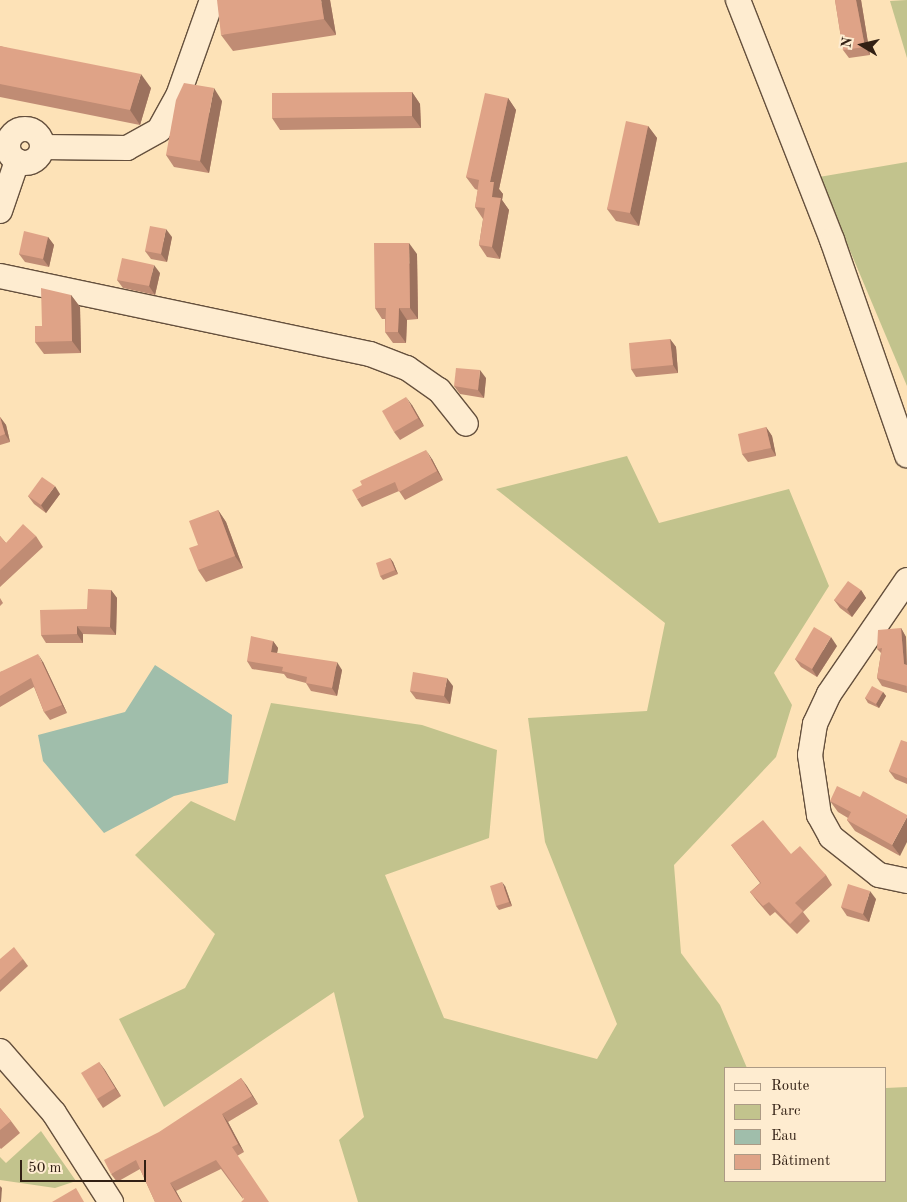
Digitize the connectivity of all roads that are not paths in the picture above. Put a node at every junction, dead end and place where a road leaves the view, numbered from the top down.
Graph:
1 (212, 0) edge
2 (738, 0) edge
3 (0, 210) edge
4 (0, 276) edge
5 (466, 424) dead end
6 (907, 455) edge
7 (907, 580) edge
8 (907, 881) edge
9 (0, 1050) edge
10 (111, 1202) edge

1 - 3 street
2 - 6 street
4 - 5 street
7 - 8 street
9 - 10 street

